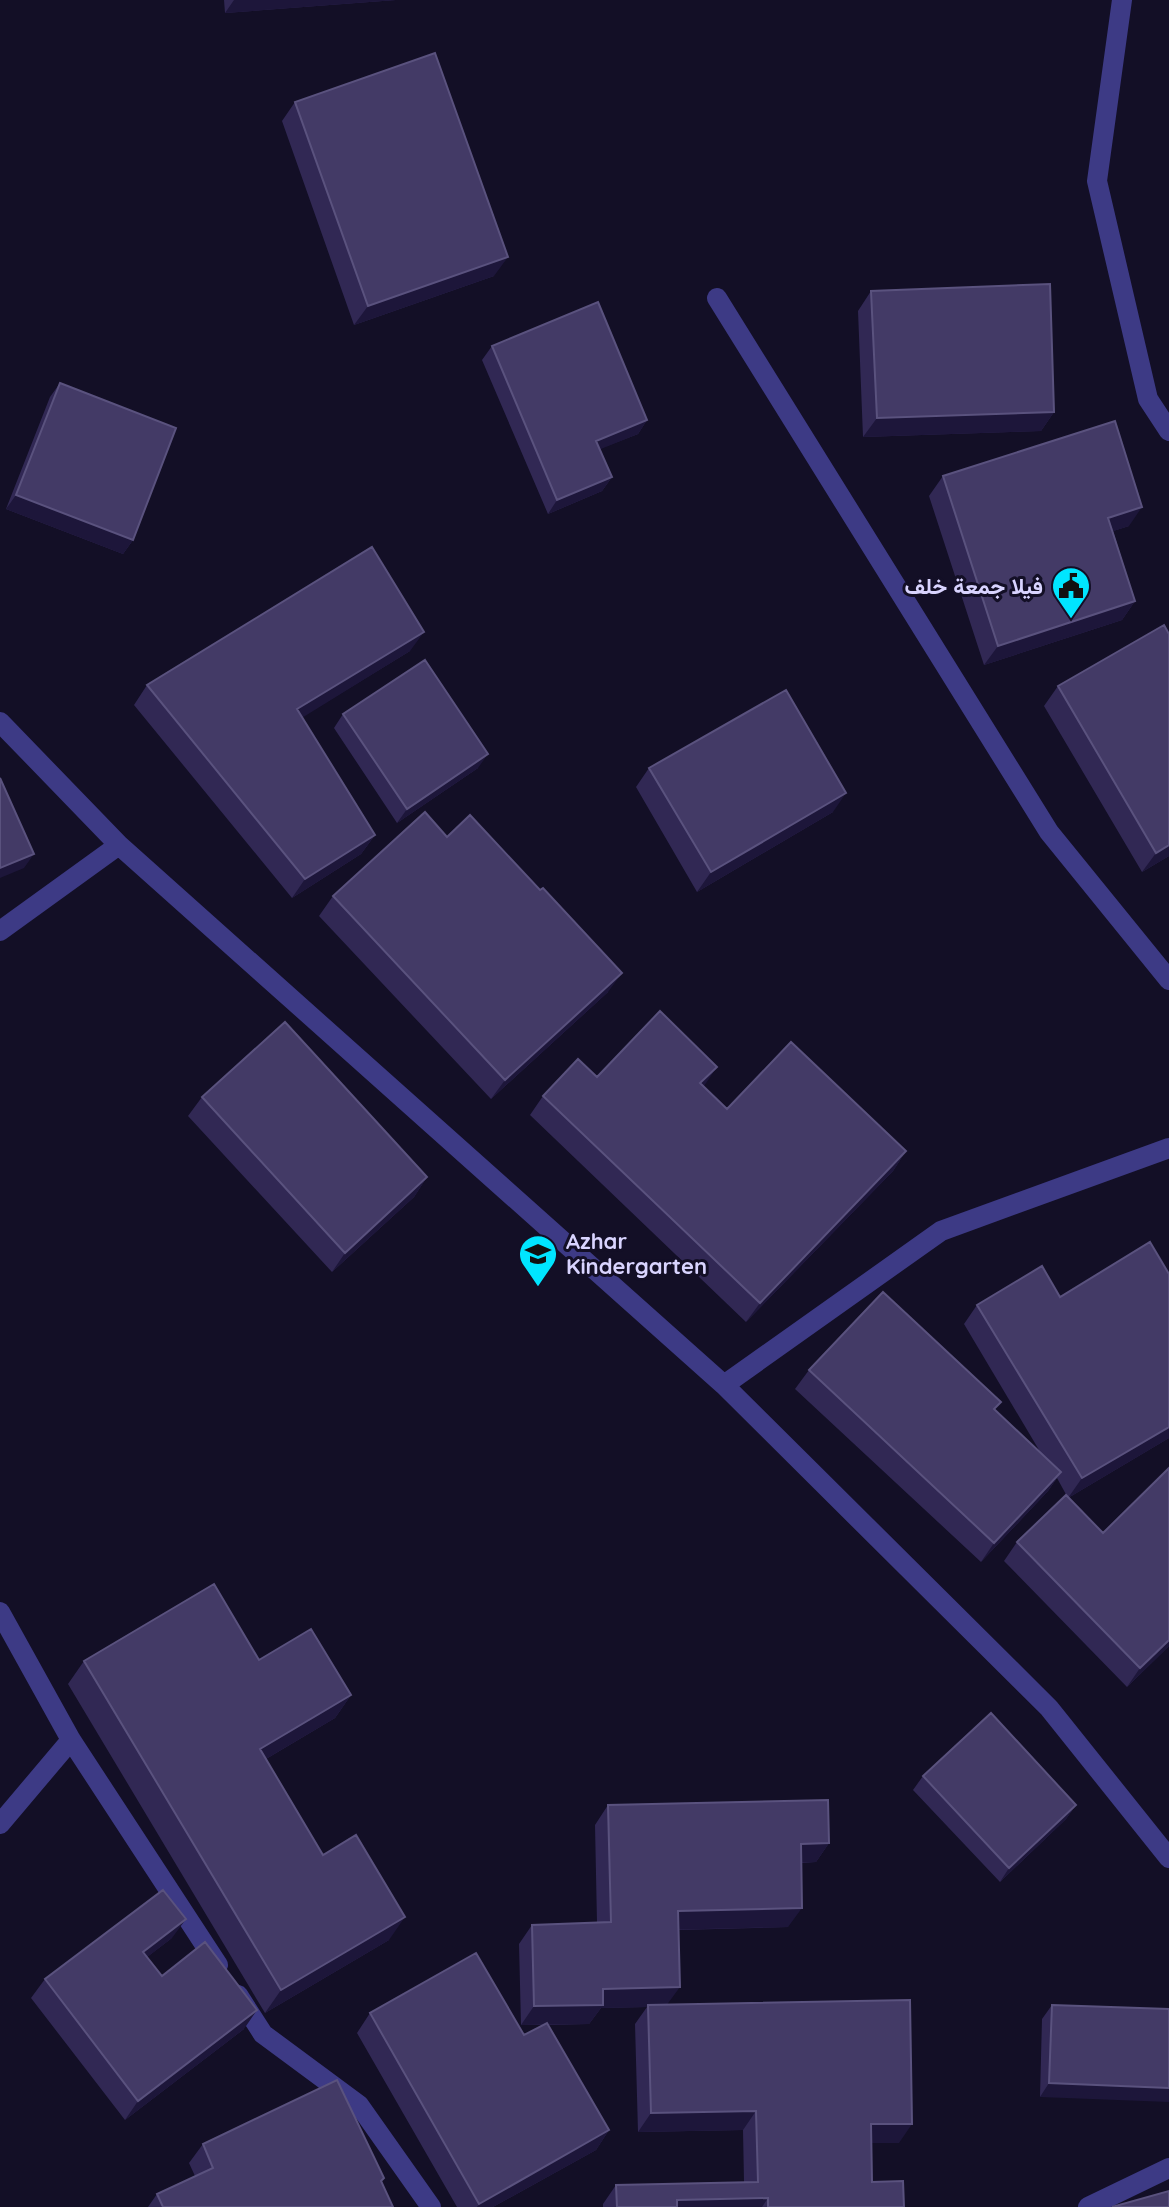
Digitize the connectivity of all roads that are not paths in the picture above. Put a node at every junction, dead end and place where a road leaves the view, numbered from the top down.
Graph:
1 (1122, 0) edge
2 (717, 298) dead end
3 (1169, 431) edge
4 (0, 722) edge
5 (119, 845) junction
6 (0, 931) edge
7 (1169, 980) edge
8 (1169, 1148) edge
9 (724, 1385) junction
10 (0, 1612) edge
11 (71, 1740) junction
12 (0, 1824) edge
13 (1169, 1858) edge
14 (1169, 2168) edge
15 (431, 2207) edge
16 (1088, 2207) edge

1 - 3 street
2 - 7 street
4 - 5 street
5 - 6 street
5 - 9 street
8 - 9 street
9 - 13 street
10 - 11 street
11 - 12 street
11 - 15 street
14 - 16 street

